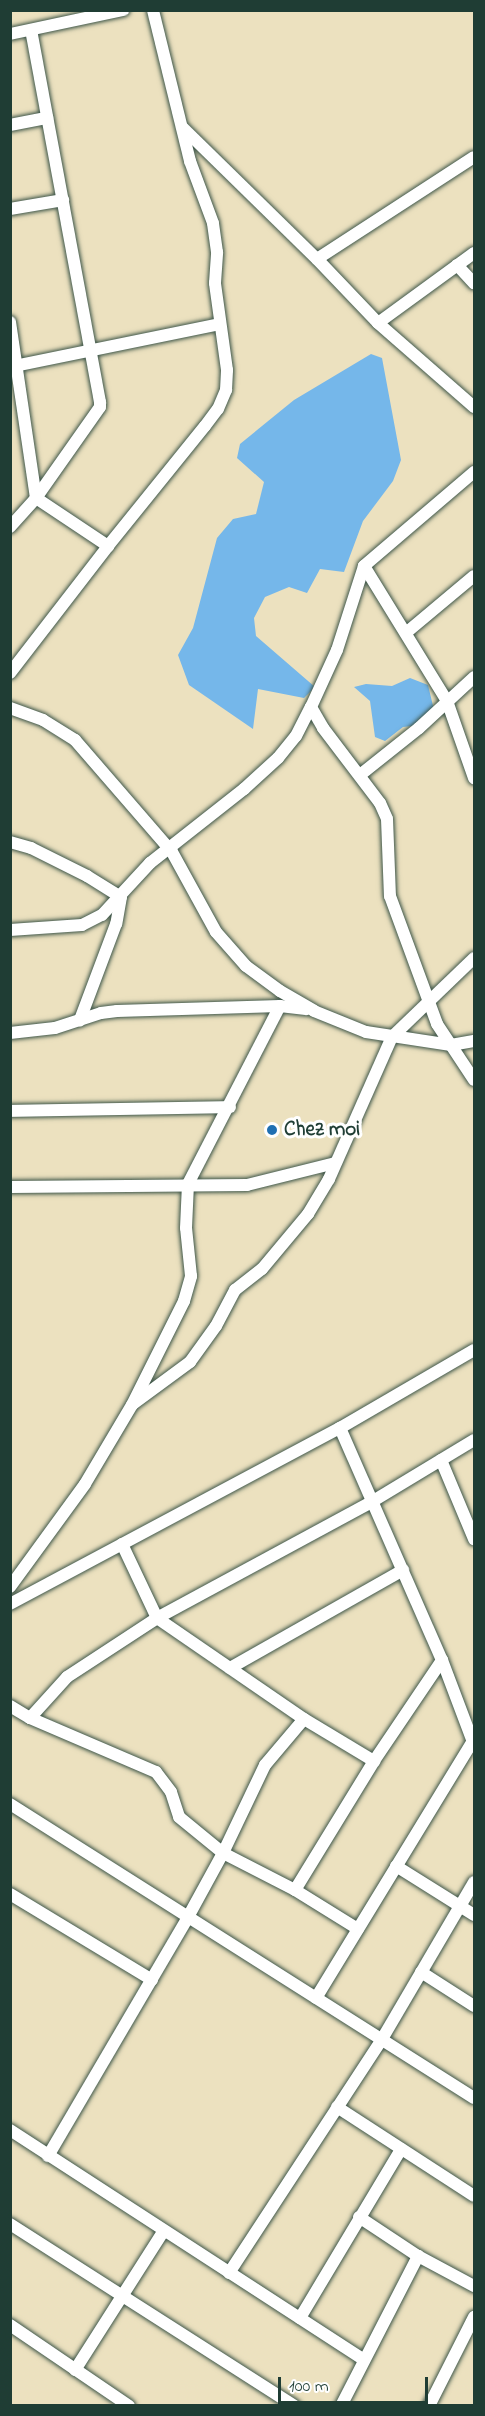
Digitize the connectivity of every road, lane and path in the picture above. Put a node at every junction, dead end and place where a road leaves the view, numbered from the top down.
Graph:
1 (123, 10) edge
2 (153, 10) edge
3 (31, 31) junction
4 (10, 34) edge
5 (47, 118) junction
6 (10, 125) edge
7 (183, 127) junction
8 (474, 157) edge
9 (63, 200) junction
10 (10, 209) edge
11 (474, 253) edge
12 (317, 259) junction
13 (457, 265) junction
14 (474, 283) edge
15 (10, 322) edge
16 (378, 323) junction
17 (220, 324) junction
18 (91, 352) junction
19 (14, 366) edge
20 (474, 407) edge
21 (474, 472) edge
22 (36, 498) junction
23 (10, 527) edge
24 (108, 546) junction
25 (364, 566) junction
26 (474, 576) edge
27 (406, 632) junction
28 (10, 673) edge
29 (474, 677) edge
30 (447, 701) junction
31 (311, 707) junction
32 (10, 708) edge
33 (360, 774) junction
34 (474, 778) edge
35 (10, 842) edge
36 (168, 848) junction
37 (121, 897) junction
38 (10, 930) edge
39 (474, 958) edge
40 (429, 1002) junction
41 (280, 1006) junction
42 (314, 1011) junction
43 (80, 1020) junction
44 (10, 1033) edge
45 (392, 1037) junction
46 (474, 1041) edge
47 (451, 1045) junction
48 (474, 1080) edge
49 (230, 1107) junction
50 (10, 1111) edge
51 (335, 1163) junction
52 (188, 1184) junction
53 (10, 1187) edge
54 (474, 1350) edge
55 (132, 1405) junction
56 (340, 1428) junction
57 (474, 1440) edge
58 (441, 1460) junction
59 (373, 1501) junction
60 (474, 1539) edge
61 (122, 1544) junction
62 (403, 1570) junction
63 (10, 1587) edge
64 (10, 1604) edge
65 (157, 1618) junction
66 (442, 1660) junction
67 (230, 1668) junction
68 (10, 1706) edge
69 (30, 1718) junction
70 (304, 1719) junction
71 (473, 1740) edge
72 (374, 1761) junction
73 (10, 1804) edge
74 (223, 1853) junction
75 (396, 1866) junction
76 (474, 1882) edge
77 (296, 1890) junction
78 (10, 1894) edge
79 (460, 1906) junction
80 (474, 1915) edge
81 (188, 1917) junction
82 (358, 1929) junction
83 (421, 1972) junction
84 (152, 1980) junction
85 (316, 1998) junction
86 (474, 2006) edge
87 (382, 2039) junction
88 (474, 2098) edge
89 (337, 2107) junction
90 (10, 2130) edge
91 (401, 2149) junction
92 (48, 2156) junction
93 (474, 2196) edge
94 (359, 2217) junction
95 (10, 2224) edge
96 (164, 2232) junction
97 (418, 2256) junction
98 (229, 2273) junction
99 (474, 2286) edge
100 (124, 2296) junction
101 (474, 2317) edge
102 (300, 2318) junction
103 (10, 2325) edge
104 (364, 2360) junction
105 (75, 2370) junction
106 (129, 2406) edge
107 (295, 2406) edge
108 (341, 2406) edge
109 (429, 2406) edge

1 - 3 street
2 - 7 street
3 - 4 street
3 - 5 street
5 - 6 street
5 - 9 street
7 - 12 street
7 - 17 street
8 - 12 street
9 - 10 street
9 - 18 street
11 - 13 street
12 - 16 street
13 - 14 street
13 - 16 street
15 - 19 street
16 - 20 street
17 - 18 street
17 - 24 street
18 - 19 street
18 - 22 street
19 - 22 street
21 - 25 street
22 - 23 street
22 - 24 street
24 - 28 street
25 - 27 street
25 - 31 street
26 - 27 street
27 - 30 street
29 - 30 street
30 - 33 street
30 - 34 street
31 - 33 street
31 - 36 street
32 - 36 street
33 - 40 street
35 - 37 street
36 - 37 street
36 - 42 street
37 - 38 street
37 - 43 street
39 - 40 street
40 - 45 street
40 - 47 street
41 - 42 street
41 - 43 street
41 - 49 street
42 - 45 street
43 - 44 street
45 - 47 street
45 - 51 street
46 - 47 street
47 - 48 street
49 - 50 street
49 - 52 street
51 - 52 street
51 - 55 street
52 - 53 street
52 - 55 street
54 - 56 street
55 - 63 street
56 - 59 street
56 - 61 street
57 - 58 street
58 - 59 street
58 - 60 street
59 - 62 street
59 - 65 street
61 - 64 street
61 - 65 street
62 - 66 street
62 - 67 street
65 - 67 street
65 - 69 street
66 - 71 street
66 - 72 street
67 - 70 street
68 - 69 street
69 - 74 street
70 - 72 street
70 - 74 street
71 - 75 street
72 - 77 street
73 - 81 street
74 - 77 street
74 - 81 street
75 - 79 street
75 - 82 street
76 - 79 street
77 - 82 street
78 - 84 street
79 - 80 street
79 - 83 street
81 - 84 street
81 - 85 street
82 - 85 street
83 - 86 street
83 - 87 street
84 - 92 street
85 - 87 street
87 - 88 street
87 - 89 street
89 - 91 street
89 - 98 street
90 - 92 street
91 - 93 street
91 - 94 street
92 - 96 street
94 - 97 street
94 - 102 street
95 - 100 street
96 - 98 street
96 - 100 street
97 - 99 street
97 - 104 street
98 - 102 street
100 - 105 street
100 - 107 street
101 - 109 street
102 - 104 street
103 - 105 street
104 - 108 street
105 - 106 street

